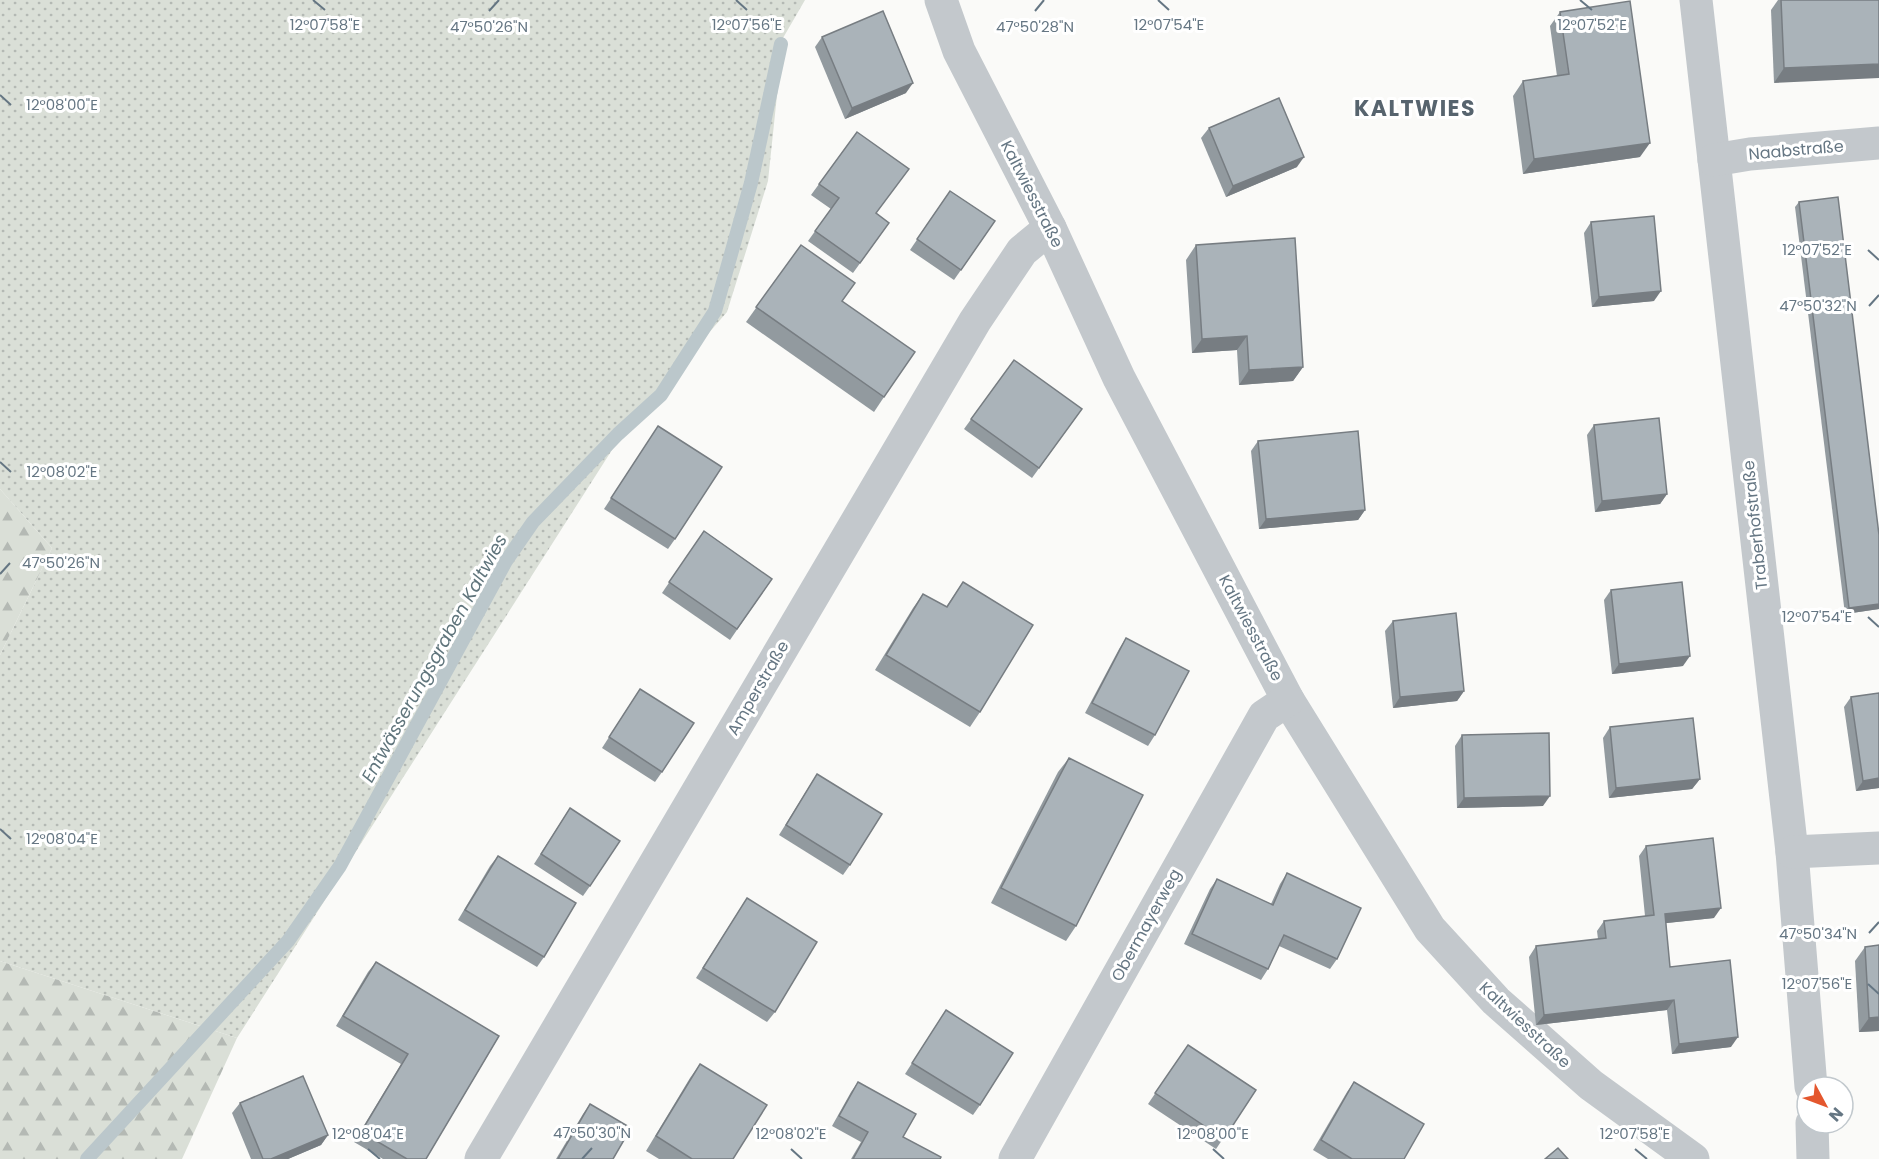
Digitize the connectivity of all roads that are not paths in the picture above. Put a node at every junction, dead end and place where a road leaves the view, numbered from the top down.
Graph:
1 (941, 0) edge
2 (1696, 0) edge
3 (1879, 143) edge
4 (1714, 160) junction
5 (1050, 228) junction
6 (1288, 700) junction
7 (1879, 848) edge
8 (1792, 852) junction
9 (1811, 1075) edge
10 (1812, 1135) edge
11 (481, 1159) edge
12 (1015, 1159) edge
13 (1693, 1159) edge
14 (1813, 1159) edge

1 - 5 street, Kaltwiesstraße
2 - 4 street, Traberhofstraße
3 - 4 street, Naabstraße
4 - 8 street, Traberhofstraße
5 - 6 street, Kaltwiesstraße
5 - 11 street, Amperstraße
6 - 12 street, Obermayerweg
6 - 13 street, Kaltwiesstraße
7 - 8 street
8 - 9 street, Traberhofstraße
10 - 14 street

